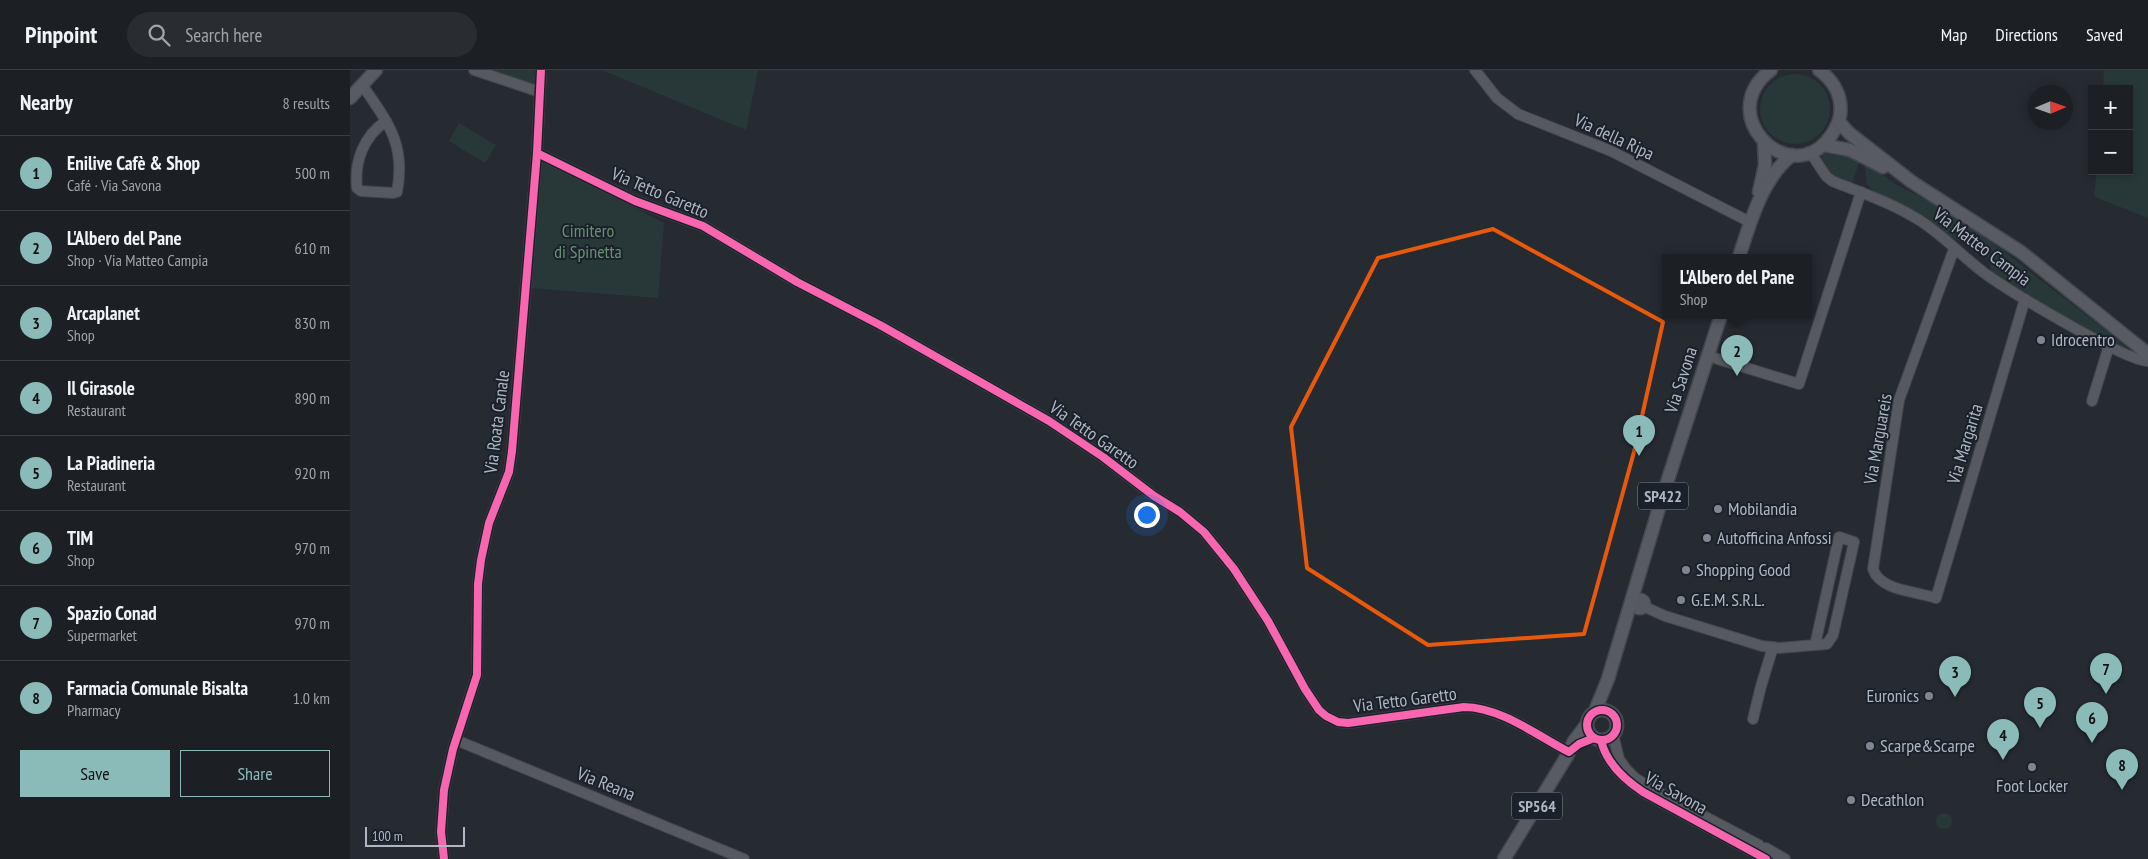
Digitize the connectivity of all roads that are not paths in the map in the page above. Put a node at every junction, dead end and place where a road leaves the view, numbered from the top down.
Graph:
1 (376, 70) edge
2 (474, 70) edge
3 (541, 70) edge
4 (1475, 70) edge
5 (1755, 70) edge
6 (1771, 70) edge
7 (1824, 72) edge
8 (1756, 84) junction
9 (363, 86) junction
10 (540, 92) junction
11 (350, 98) edge
12 (386, 120) junction
13 (1839, 122) junction
14 (1764, 143) junction
15 (1823, 145) junction
16 (1810, 152) junction
17 (537, 153) junction
18 (1792, 155) junction
19 (1877, 159) junction
20 (1860, 192) junction
21 (1755, 209) junction
22 (1750, 222) junction
23 (1954, 249) junction
24 (1740, 254) edge
25 (2025, 299) junction
26 (1720, 319) edge
27 (2109, 346) junction
28 (2148, 354) edge
29 (1708, 356) junction
30 (2148, 360) edge
31 (2092, 401) dead end
32 (1936, 598) joint
33 (1633, 601) junction
34 (1815, 645) junction
35 (1773, 648) junction
36 (1608, 678) junction
37 (1595, 711) junction
38 (1610, 712) junction
39 (1753, 718) dead end
40 (1587, 724) junction
41 (1603, 737) junction
42 (456, 740) junction
43 (1569, 752) junction
44 (1762, 852) edge
45 (444, 859) edge
46 (744, 859) edge
47 (1504, 859) edge
48 (1785, 859) edge

1 - 9 main road
2 - 10 street
3 - 10 street, Via Roata Canale
4 - 22 street, Via della Ripa
5 - 8 main road
6 - 8 main road
7 - 13 main road
8 - 14 main road
9 - 11 main road
9 - 12 street
10 - 17 street, Via Roata Canale
12 - 12 street
13 - 15 main road
13 - 19 main road
14 - 18 main road
14 - 21 main road
15 - 16 main road
15 - 19 main road
16 - 18 main road
16 - 20 street, Via Matteo Campia
17 - 42 street, Via Roata Canale
17 - 43 street, Via Tetto Garetto
18 - 21 main road
19 - 28 main road
20 - 23 street, Via Matteo Campia
20 - 29 street
21 - 22 main road
22 - 24 main road
23 - 25 street, Via Matteo Campia
23 - 32 street, Via Marguareis
25 - 27 street, Via Matteo Campia
25 - 32 street, Via Margarita
26 - 29 main road, Via Savona / SP422
27 - 30 street, Via Matteo Campia
27 - 31 street
29 - 33 main road, Via Savona / SP422
33 - 35 street
33 - 36 main road, Via Savona / SP422
34 - 34 street
34 - 35 street
35 - 39 street
36 - 37 main road, Via Savona / SP422
36 - 38 main road, Via Savona / SP422
37 - 38 main road
37 - 40 main road, SP422
38 - 41 main road, SP422
40 - 41 main road, SP422
40 - 43 main road, SP564
41 - 43 main road, SP564
41 - 44 street, Via Savona / SP422
42 - 45 street, Via Roata Canale
42 - 46 street, Via Reana
43 - 47 main road, SP564
44 - 48 street, Via Savona / SP422

